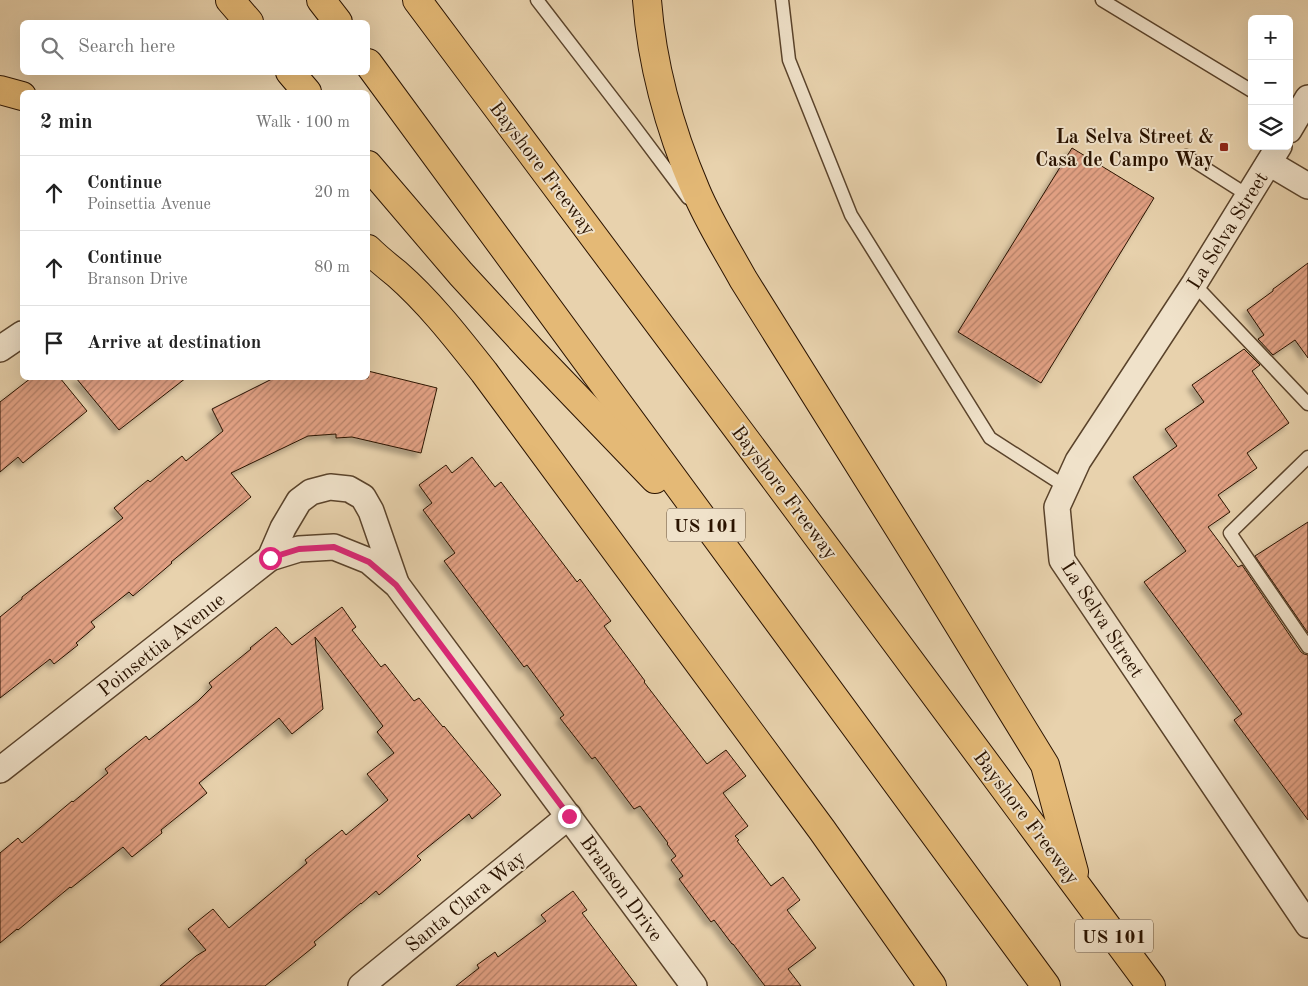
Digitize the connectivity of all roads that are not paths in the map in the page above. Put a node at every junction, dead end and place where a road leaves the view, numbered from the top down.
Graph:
1 (230, 0) edge
2 (321, 0) edge
3 (417, 0) edge
4 (537, 0) edge
5 (647, 0) edge
6 (782, 0) edge
7 (1102, 0) edge
8 (247, 20) edge
9 (336, 20) edge
10 (370, 66) edge
11 (293, 75) edge
12 (1248, 88) edge
13 (0, 90) edge
14 (305, 90) edge
15 (20, 95) edge
16 (1274, 154) edge
17 (1186, 156) dead end
18 (370, 167) edge
19 (1308, 186) edge
20 (1249, 196) junction
21 (370, 251) edge
22 (743, 279) junction
23 (1194, 284) junction
24 (20, 335) edge
25 (0, 349) edge
26 (1308, 404) edge
27 (1308, 457) edge
28 (1066, 487) junction
29 (334, 547) joint
30 (270, 558) junction
31 (732, 560) junction
32 (396, 585) junction
33 (1308, 647) edge
34 (0, 770) edge
35 (569, 816) junction
36 (1077, 885) junction
37 (1308, 925) edge
38 (361, 986) edge
39 (694, 986) edge
40 (932, 986) edge
41 (1046, 986) edge
42 (1151, 986) edge

1 - 8 highway
2 - 9 highway
3 - 36 highway, Bayshore Freeway / US 101
4 - 22 lane
5 - 22 highway
6 - 28 lane
7 - 12 lane
10 - 31 highway, US 101
11 - 14 highway
13 - 15 highway
16 - 19 street
16 - 20 street, La Selva Street
17 - 20 lane
18 - 31 highway
20 - 23 street, La Selva Street
21 - 40 highway
22 - 36 highway
23 - 26 lane
23 - 28 street, La Selva Street
24 - 25 street
27 - 33 lane
28 - 37 street, La Selva Street
29 - 30 street, Poinsettia Avenue
29 - 32 street, Branson Drive
30 - 32 street
30 - 34 street, Poinsettia Avenue
31 - 41 highway, US 101
32 - 35 street, Branson Drive
35 - 38 street, Santa Clara Way
35 - 39 street, Branson Drive
36 - 42 highway, Bayshore Freeway / US 101

